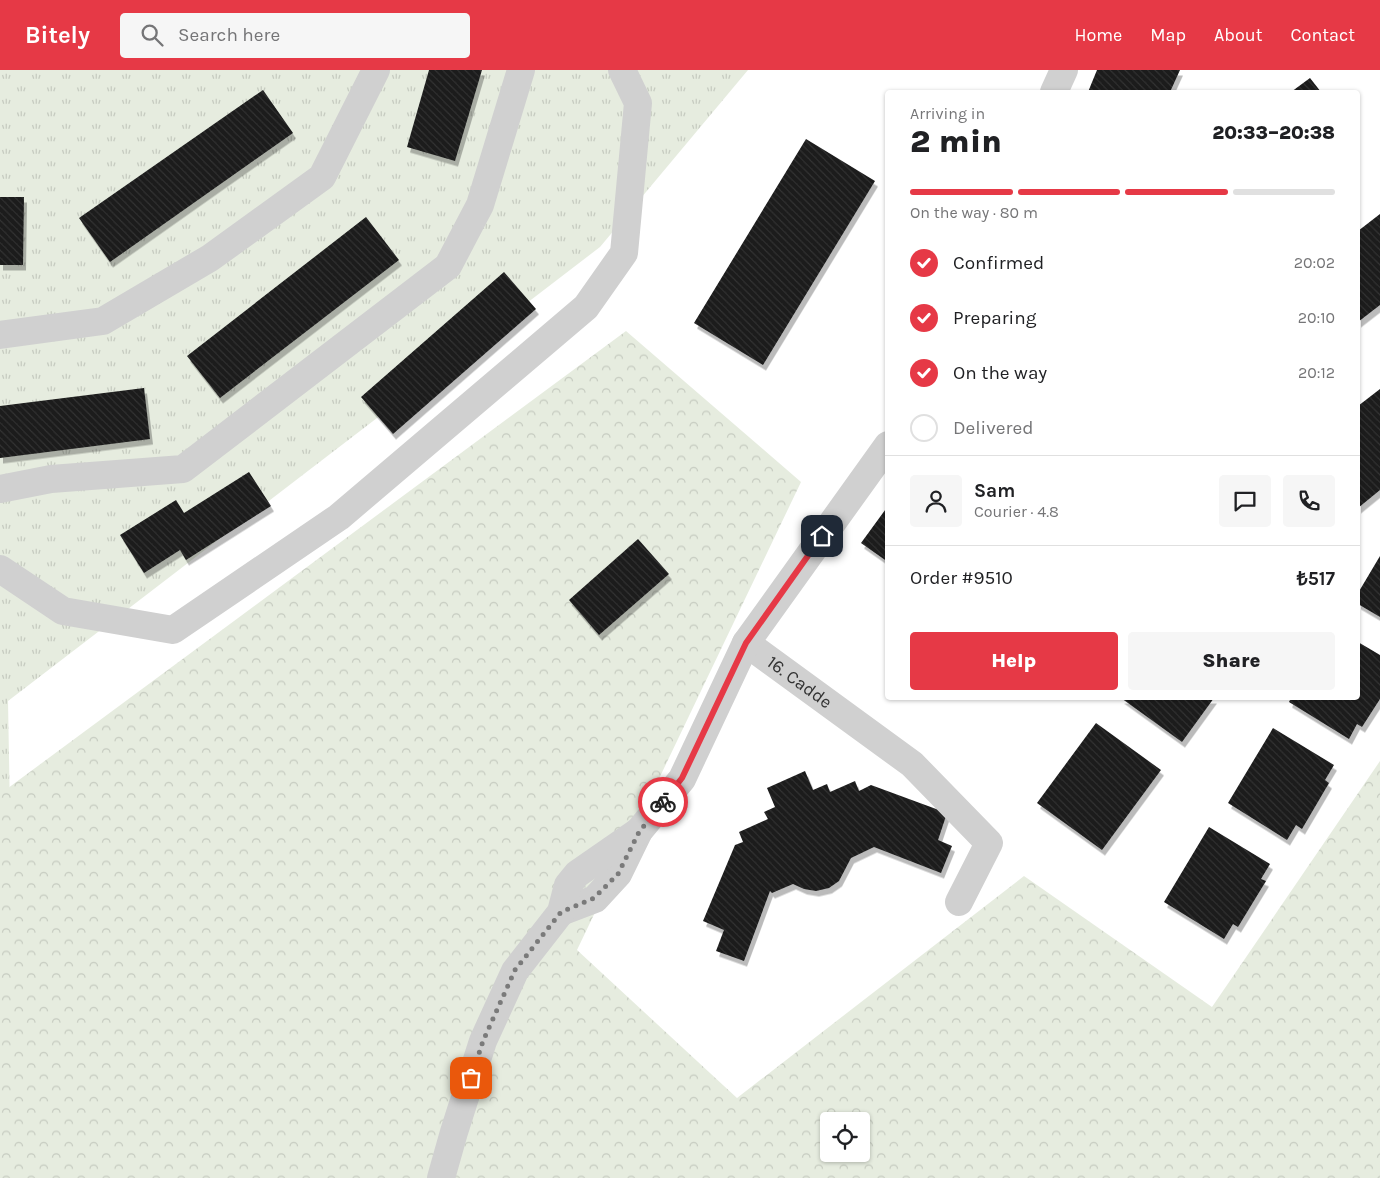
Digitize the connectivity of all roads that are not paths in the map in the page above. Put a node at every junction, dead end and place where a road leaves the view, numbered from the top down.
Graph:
1 (376, 70) edge
2 (521, 70) edge
3 (622, 70) edge
4 (1064, 70) edge
5 (1055, 90) edge
6 (0, 335) edge
7 (885, 448) edge
8 (0, 489) edge
9 (0, 569) edge
10 (746, 643) junction
11 (959, 902) dead end
12 (441, 1178) edge

1 - 6 street
2 - 8 street
3 - 9 street
4 - 5 street
7 - 10 street
10 - 11 street, 16. Cadde
10 - 12 street

